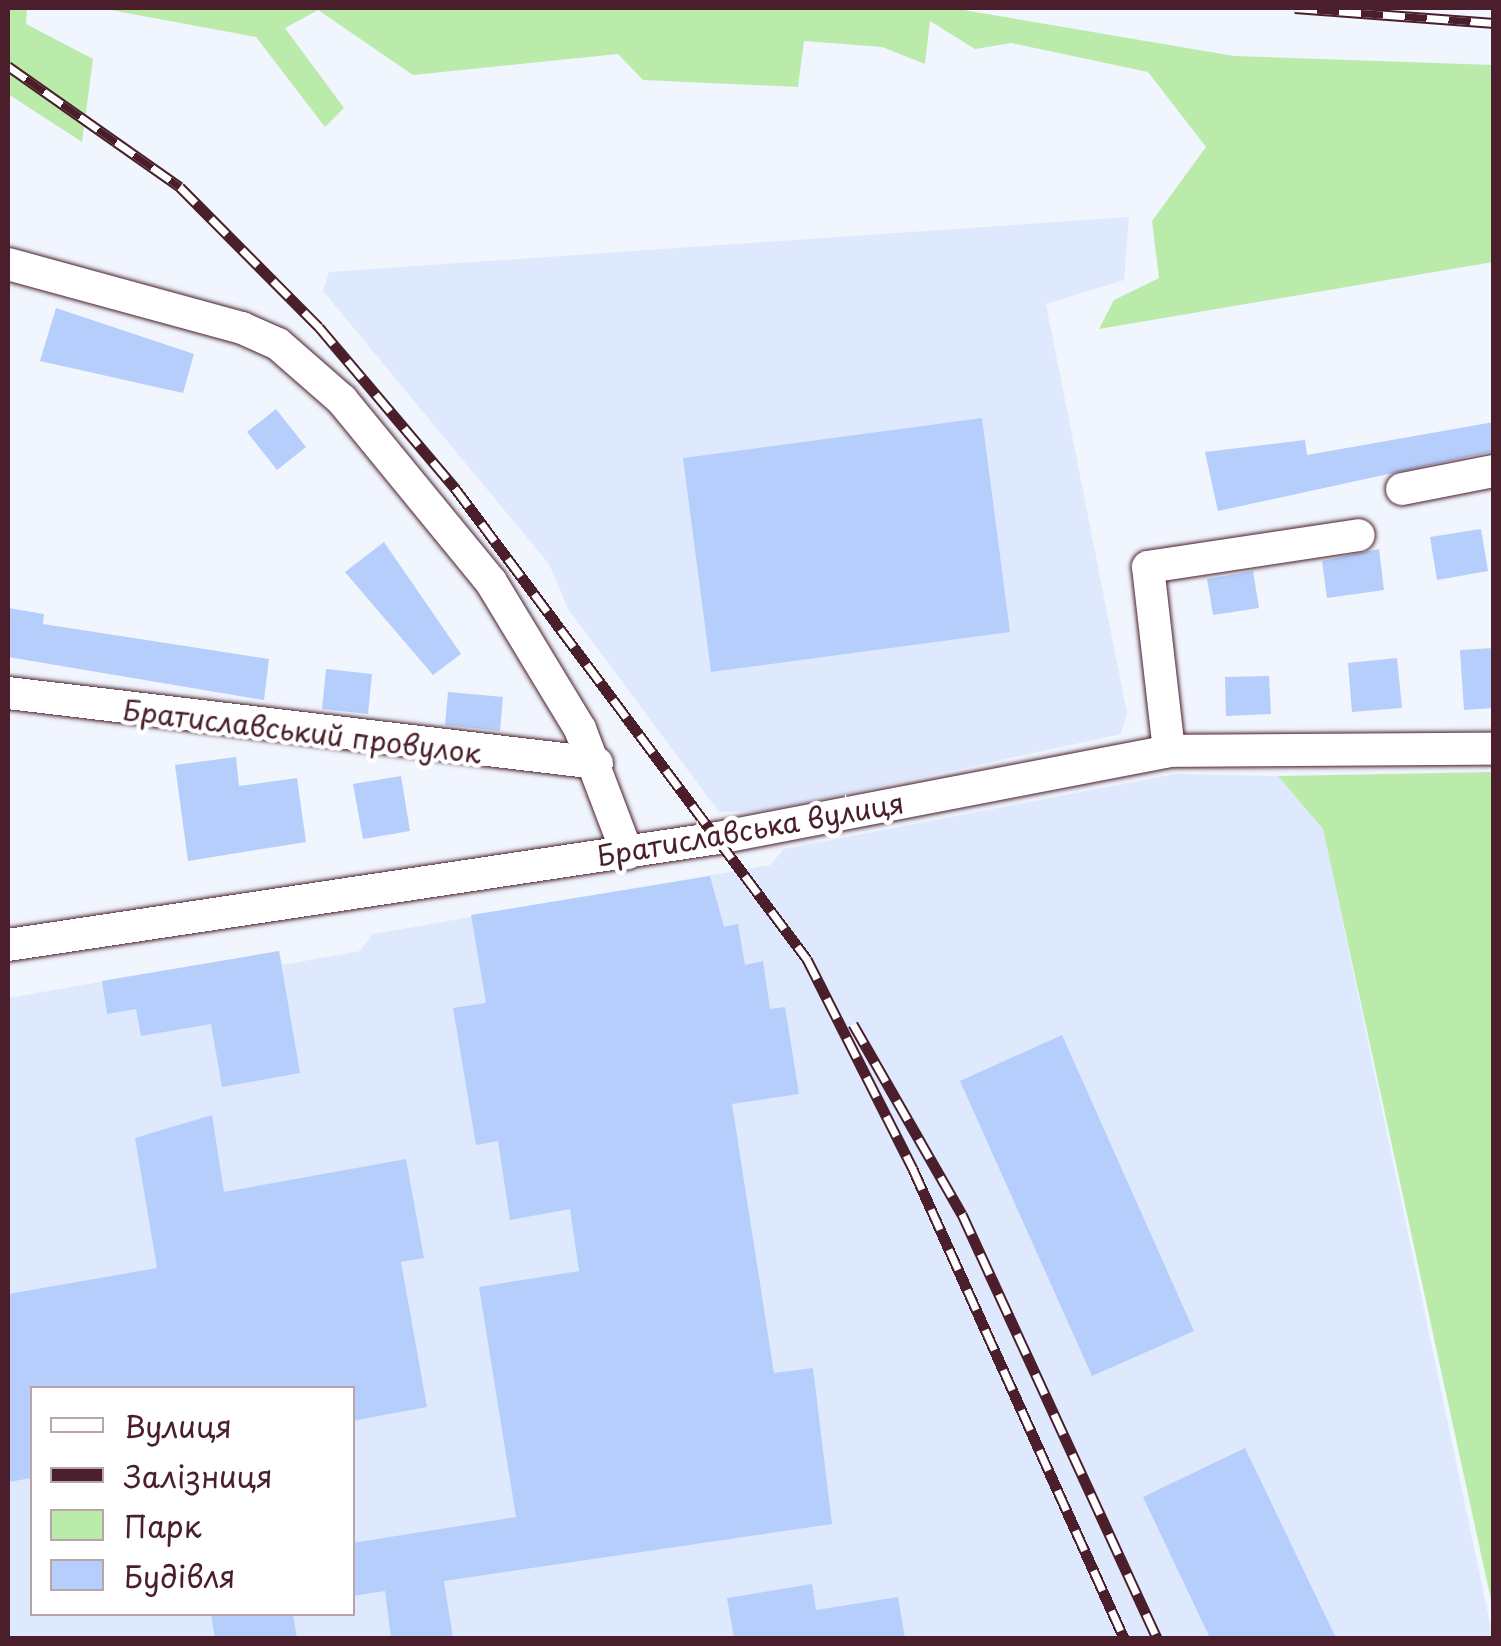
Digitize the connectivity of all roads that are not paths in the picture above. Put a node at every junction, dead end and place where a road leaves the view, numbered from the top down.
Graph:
1 (8, 264) edge
2 (1490, 474) edge
3 (1402, 489) dead end
4 (1360, 534) dead end
5 (8, 693) edge
6 (1494, 749) edge
7 (1169, 750) junction
8 (597, 763) junction
9 (627, 853) junction
10 (8, 945) edge

1 - 8 street
2 - 3 street
4 - 7 street
5 - 8 street, Братиславський провулок
6 - 7 street, Братиславська вулиця
7 - 9 street, Братиславська вулиця
8 - 9 street
9 - 10 street, Братиславська вулиця

